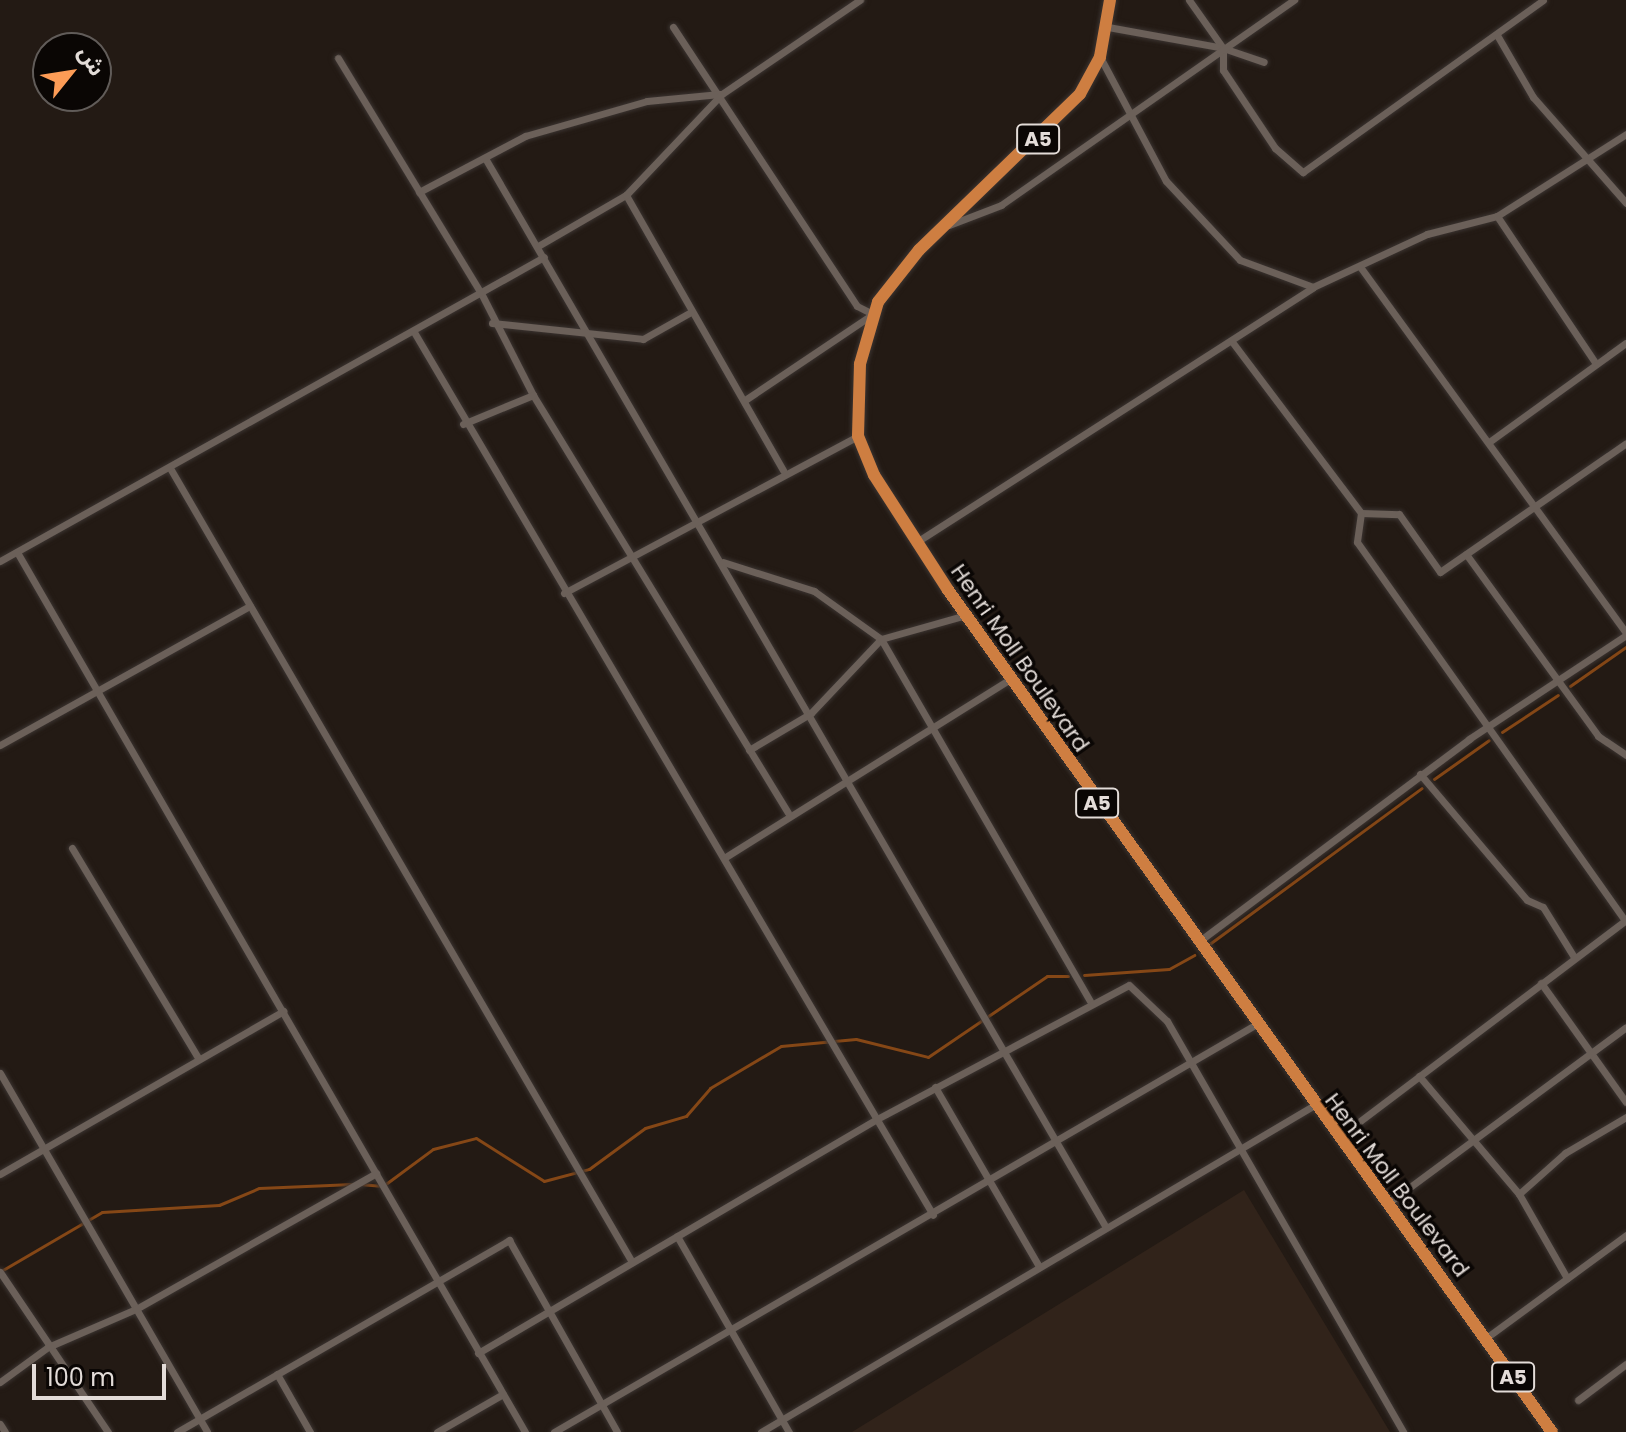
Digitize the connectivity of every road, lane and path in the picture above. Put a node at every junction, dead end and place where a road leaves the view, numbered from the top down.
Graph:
1 (860, 0) edge
2 (1110, 0) edge
3 (1189, 0) edge
4 (1294, 0) edge
5 (1543, 0) edge
6 (673, 27) dead end
7 (1108, 27) junction
8 (1497, 35) junction
9 (1223, 48) junction
10 (1100, 57) junction
11 (338, 58) dead end
12 (1264, 62) dead end
13 (722, 94) junction
14 (1129, 116) junction
15 (1626, 134) edge
16 (1586, 155) junction
17 (485, 158) junction
18 (419, 192) junction
19 (626, 195) junction
20 (1626, 203) edge
21 (1497, 216) junction
22 (943, 227) junction
23 (538, 246) junction
24 (544, 257) junction
25 (1361, 268) junction
26 (1313, 287) junction
27 (481, 293) junction
28 (691, 312) junction
29 (873, 314) junction
30 (492, 323) junction
31 (414, 332) junction
32 (585, 333) junction
33 (1233, 343) junction
34 (1626, 343) edge
35 (1596, 364) junction
36 (533, 395) junction
37 (745, 400) junction
38 (463, 424) junction
39 (858, 436) junction
40 (1489, 442) junction
41 (1626, 443) edge
42 (170, 468) junction
43 (783, 470) junction
44 (1535, 506) junction
45 (1361, 513) junction
46 (697, 516) junction
47 (915, 543) junction
48 (17, 552) junction
49 (632, 554) junction
50 (1466, 554) junction
51 (0, 561) edge
52 (723, 562) junction
53 (564, 593) junction
54 (250, 606) junction
55 (966, 615) junction
56 (1626, 634) edge
57 (881, 639) junction
58 (1012, 678) junction
59 (1559, 683) junction
60 (98, 691) junction
61 (811, 713) junction
62 (934, 725) junction
63 (1491, 729) junction
64 (0, 745) edge
65 (749, 750) junction
66 (1626, 755) edge
67 (1420, 774) junction
68 (849, 775) junction
69 (788, 812) junction
70 (72, 848) dead end
71 (724, 858) junction
72 (1626, 920) edge
73 (1196, 943) junction
74 (1574, 957) junction
75 (1541, 983) junction
76 (1090, 1001) junction
77 (284, 1011) junction
78 (1255, 1025) junction
79 (1626, 1027) edge
80 (1002, 1050) junction
81 (1591, 1054) junction
82 (199, 1059) junction
83 (1190, 1063) junction
84 (0, 1073) edge
85 (1419, 1076) junction
86 (935, 1087) junction
87 (1626, 1102) edge
88 (1313, 1106) junction
89 (1626, 1117) edge
90 (877, 1119) junction
91 (1337, 1139) junction
92 (1055, 1143) junction
93 (1469, 1144) junction
94 (43, 1147) junction
95 (1236, 1149) junction
96 (376, 1173) junction
97 (0, 1174) edge
98 (991, 1181) junction
99 (1519, 1194) junction
100 (1387, 1204) junction
101 (933, 1215) junction
102 (1105, 1226) junction
103 (677, 1236) junction
104 (1624, 1239) edge
105 (632, 1262) junction
106 (1038, 1265) junction
107 (0, 1272) edge
108 (1567, 1278) junction
109 (438, 1281) junction
110 (136, 1309) junction
111 (548, 1312) junction
112 (731, 1330) junction
113 (1486, 1338) junction
114 (48, 1347) junction
115 (478, 1353) junction
116 (1626, 1364) edge
117 (277, 1374) junction
118 (0, 1382) edge
119 (503, 1394) junction
120 (1578, 1400) dead end
121 (602, 1406) junction
122 (200, 1419) junction
123 (784, 1419) junction
124 (0, 1424) edge
125 (5, 1432) edge
126 (108, 1432) edge
127 (177, 1432) edge
128 (207, 1432) edge
129 (310, 1432) edge
130 (437, 1432) edge
131 (525, 1432) edge
132 (554, 1432) edge
133 (617, 1432) edge
134 (761, 1432) edge
135 (789, 1432) edge
136 (1403, 1432) edge
137 (1552, 1432) edge

1 - 13 street
2 - 7 highway, Henri Moll Boulevard / A5
3 - 9 street
4 - 9 street
5 - 8 street
6 - 13 street
7 - 9 street
7 - 10 highway, Henri Moll Boulevard / A5
8 - 9 street
8 - 16 street
9 - 12 street
9 - 14 street
10 - 14 street
10 - 22 highway, Henri Moll Boulevard / A5
11 - 18 street
13 - 17 street
13 - 19 street
13 - 29 street
14 - 22 street
14 - 26 street
15 - 16 street
16 - 20 street
16 - 21 street
17 - 18 street
17 - 23 street
18 - 27 street
19 - 23 street
19 - 28 street
21 - 25 street
21 - 35 street
22 - 29 highway, Henri Moll Boulevard / A5
23 - 24 street
24 - 27 street
24 - 32 street
25 - 26 street
25 - 40 street
26 - 33 street
27 - 30 street
27 - 31 street
28 - 32 street
28 - 37 street
29 - 37 street
29 - 39 highway, Henri Moll Boulevard / A5
30 - 32 street
30 - 36 street
31 - 38 street
31 - 42 street
32 - 46 street
33 - 45 street
33 - 47 street
34 - 35 street
35 - 40 street
36 - 38 street
36 - 49 street
37 - 43 street
38 - 53 street
39 - 43 street
39 - 47 highway, Henri Moll Boulevard / A5
40 - 44 street
41 - 44 street
42 - 48 street
42 - 54 street
43 - 46 street
44 - 50 street
44 - 56 street
45 - 50 street
45 - 63 street
46 - 49 street
46 - 52 street
47 - 55 highway, Henri Moll Boulevard / A5
48 - 51 street
48 - 60 street
49 - 53 street
49 - 65 street
50 - 59 street
52 - 57 street
52 - 61 street
53 - 71 street
54 - 60 street
54 - 105 street
55 - 57 street
55 - 58 highway, Henri Moll Boulevard / A5
56 - 59 street
57 - 61 street
57 - 62 street
58 - 62 street
58 - 73 highway, Henri Moll Boulevard / A5
59 - 63 street
59 - 66 street
60 - 64 street
60 - 77 street
61 - 65 street
61 - 68 street
62 - 68 street
62 - 76 street
63 - 67 street
63 - 72 street
65 - 69 street
67 - 73 street
67 - 74 street
68 - 69 street
68 - 80 street
69 - 71 street
70 - 82 street
71 - 90 street
72 - 74 street
73 - 78 highway, Henri Moll Boulevard / A5
74 - 75 street
75 - 81 street
75 - 85 street
76 - 80 street
76 - 83 street
77 - 82 street
77 - 96 street
78 - 83 street
78 - 88 highway, Henri Moll Boulevard / A5
79 - 81 street
80 - 86 street
80 - 92 street
81 - 87 street
81 - 93 street
82 - 94 street
83 - 92 street
83 - 95 street
84 - 94 street
85 - 91 street
85 - 93 street
86 - 90 street
86 - 98 street
88 - 91 highway, Henri Moll Boulevard / A5
88 - 95 street
89 - 99 street
90 - 101 street
90 - 103 street
91 - 100 highway, Henri Moll Boulevard / A5
92 - 98 street
92 - 102 street
93 - 99 street
93 - 100 street
94 - 97 street
94 - 110 street
95 - 102 street
95 - 136 street
96 - 109 street
96 - 110 street
98 - 101 street
98 - 106 street
99 - 108 street
100 - 113 highway, Henri Moll Boulevard / A5
101 - 112 street
102 - 106 street
103 - 105 street
103 - 112 street
104 - 108 street
105 - 111 street
106 - 123 street
107 - 114 street
108 - 113 street
109 - 111 street
109 - 115 street
109 - 117 street
110 - 114 street
110 - 122 street
111 - 115 street
111 - 121 street
112 - 121 street
112 - 123 street
113 - 137 highway, A5
114 - 118 street
114 - 126 street
115 - 119 street
116 - 120 street
117 - 122 street
117 - 129 street
119 - 130 street
119 - 131 street
121 - 132 street
121 - 133 street
122 - 127 street
122 - 128 street
123 - 134 street
123 - 135 street
124 - 125 street

